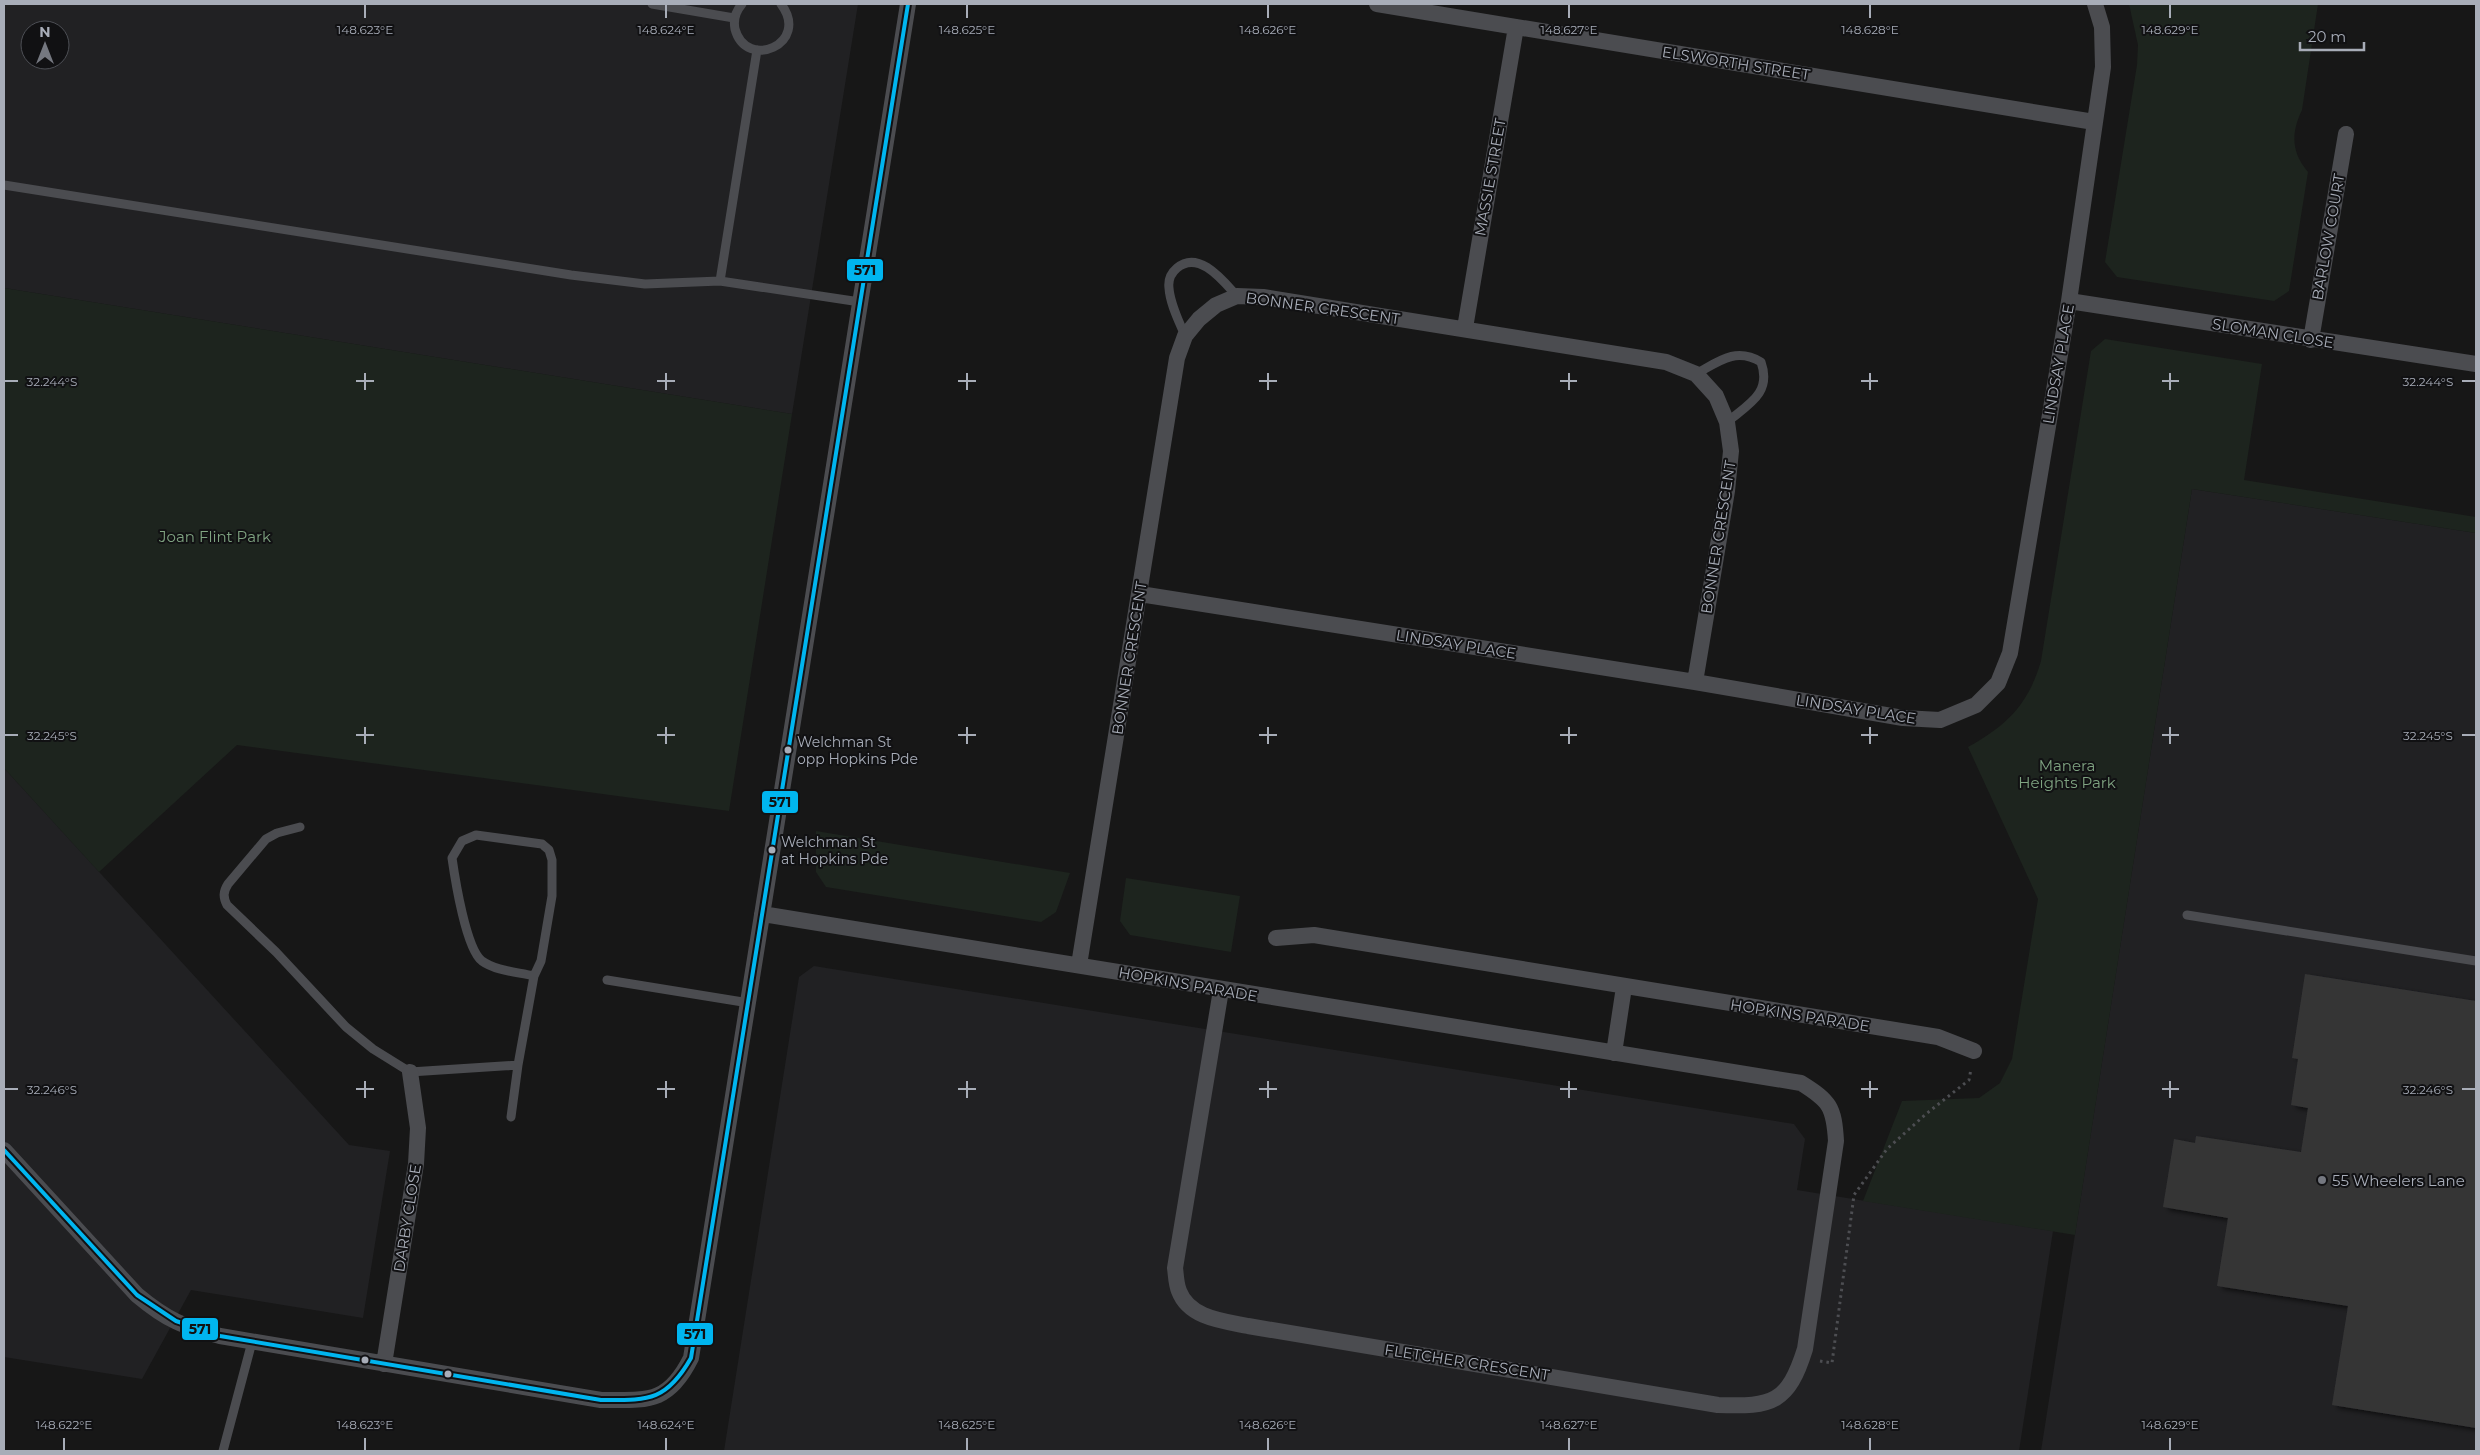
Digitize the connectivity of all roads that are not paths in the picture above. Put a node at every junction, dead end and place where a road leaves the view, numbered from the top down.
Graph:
1 (652, 4) edge
2 (742, 4) edge
3 (781, 4) edge
4 (908, 4) edge
5 (1377, 4) edge
6 (2095, 4) edge
7 (734, 18) junction
8 (1516, 27) junction
9 (757, 50) junction
10 (2094, 122) junction
11 (2346, 134) dead end
12 (4, 185) edge
13 (720, 281) junction
14 (1237, 296) junction
15 (2069, 301) junction
16 (860, 302) junction
17 (1465, 328) junction
18 (1185, 336) junction
19 (2311, 340) junction
20 (2476, 364) edge
21 (1696, 374) junction
22 (1727, 422) junction
23 (1140, 594) junction
24 (1695, 682) junction
25 (300, 827) dead end
26 (762, 914) junction
27 (2187, 914) dead end
28 (1276, 938) dead end
29 (2476, 961) edge
30 (1079, 965) junction
31 (534, 976) junction
32 (607, 980) dead end
33 (1624, 987) junction
34 (1221, 990) junction
35 (748, 1003) junction
36 (1974, 1051) road end
37 (1614, 1053) junction
38 (518, 1065) junction
39 (410, 1072) junction
40 (1835, 1116) joint
41 (511, 1117) dead end
42 (4, 1150) edge
43 (252, 1342) junction
44 (384, 1364) junction
45 (224, 1451) edge

1 - 7 lane
2 - 7 lane
3 - 9 lane
4 - 16 street
5 - 8 street, ELSWORTH STREET
6 - 10 street, LINDSAY PLACE
7 - 9 lane
8 - 10 street, ELSWORTH STREET
8 - 17 street, MASSIE STREET
9 - 13 lane
10 - 15 street, LINDSAY PLACE
11 - 19 street, BARLOW COURT
12 - 13 lane
13 - 16 lane
14 - 17 street, BONNER CRESCENT
14 - 18 street, BONNER CRESCENT
14 - 18 lane
15 - 19 street, SLOMAN CLOSE
15 - 24 street, LINDSAY PLACE
16 - 26 street
17 - 21 street, BONNER CRESCENT
18 - 23 street, BONNER CRESCENT
19 - 20 street, SLOMAN CLOSE
21 - 22 street, BONNER CRESCENT
21 - 22 lane
22 - 24 street, BONNER CRESCENT
23 - 24 street, LINDSAY PLACE
23 - 30 street, BONNER CRESCENT
25 - 39 lane
26 - 30 street, HOPKINS PARADE
26 - 35 street
27 - 29 lane
28 - 33 street, HOPKINS PARADE
30 - 34 street, HOPKINS PARADE
31 - 31 lane
31 - 38 lane
32 - 35 lane
33 - 36 street, HOPKINS PARADE
33 - 37 street
34 - 37 street, HOPKINS PARADE
34 - 40 street, FLETCHER CRESCENT
35 - 44 street
37 - 40 street, HOPKINS PARADE
38 - 39 lane
38 - 41 lane
39 - 44 street, DARBY CLOSE
42 - 43 street
43 - 44 street
43 - 45 lane

